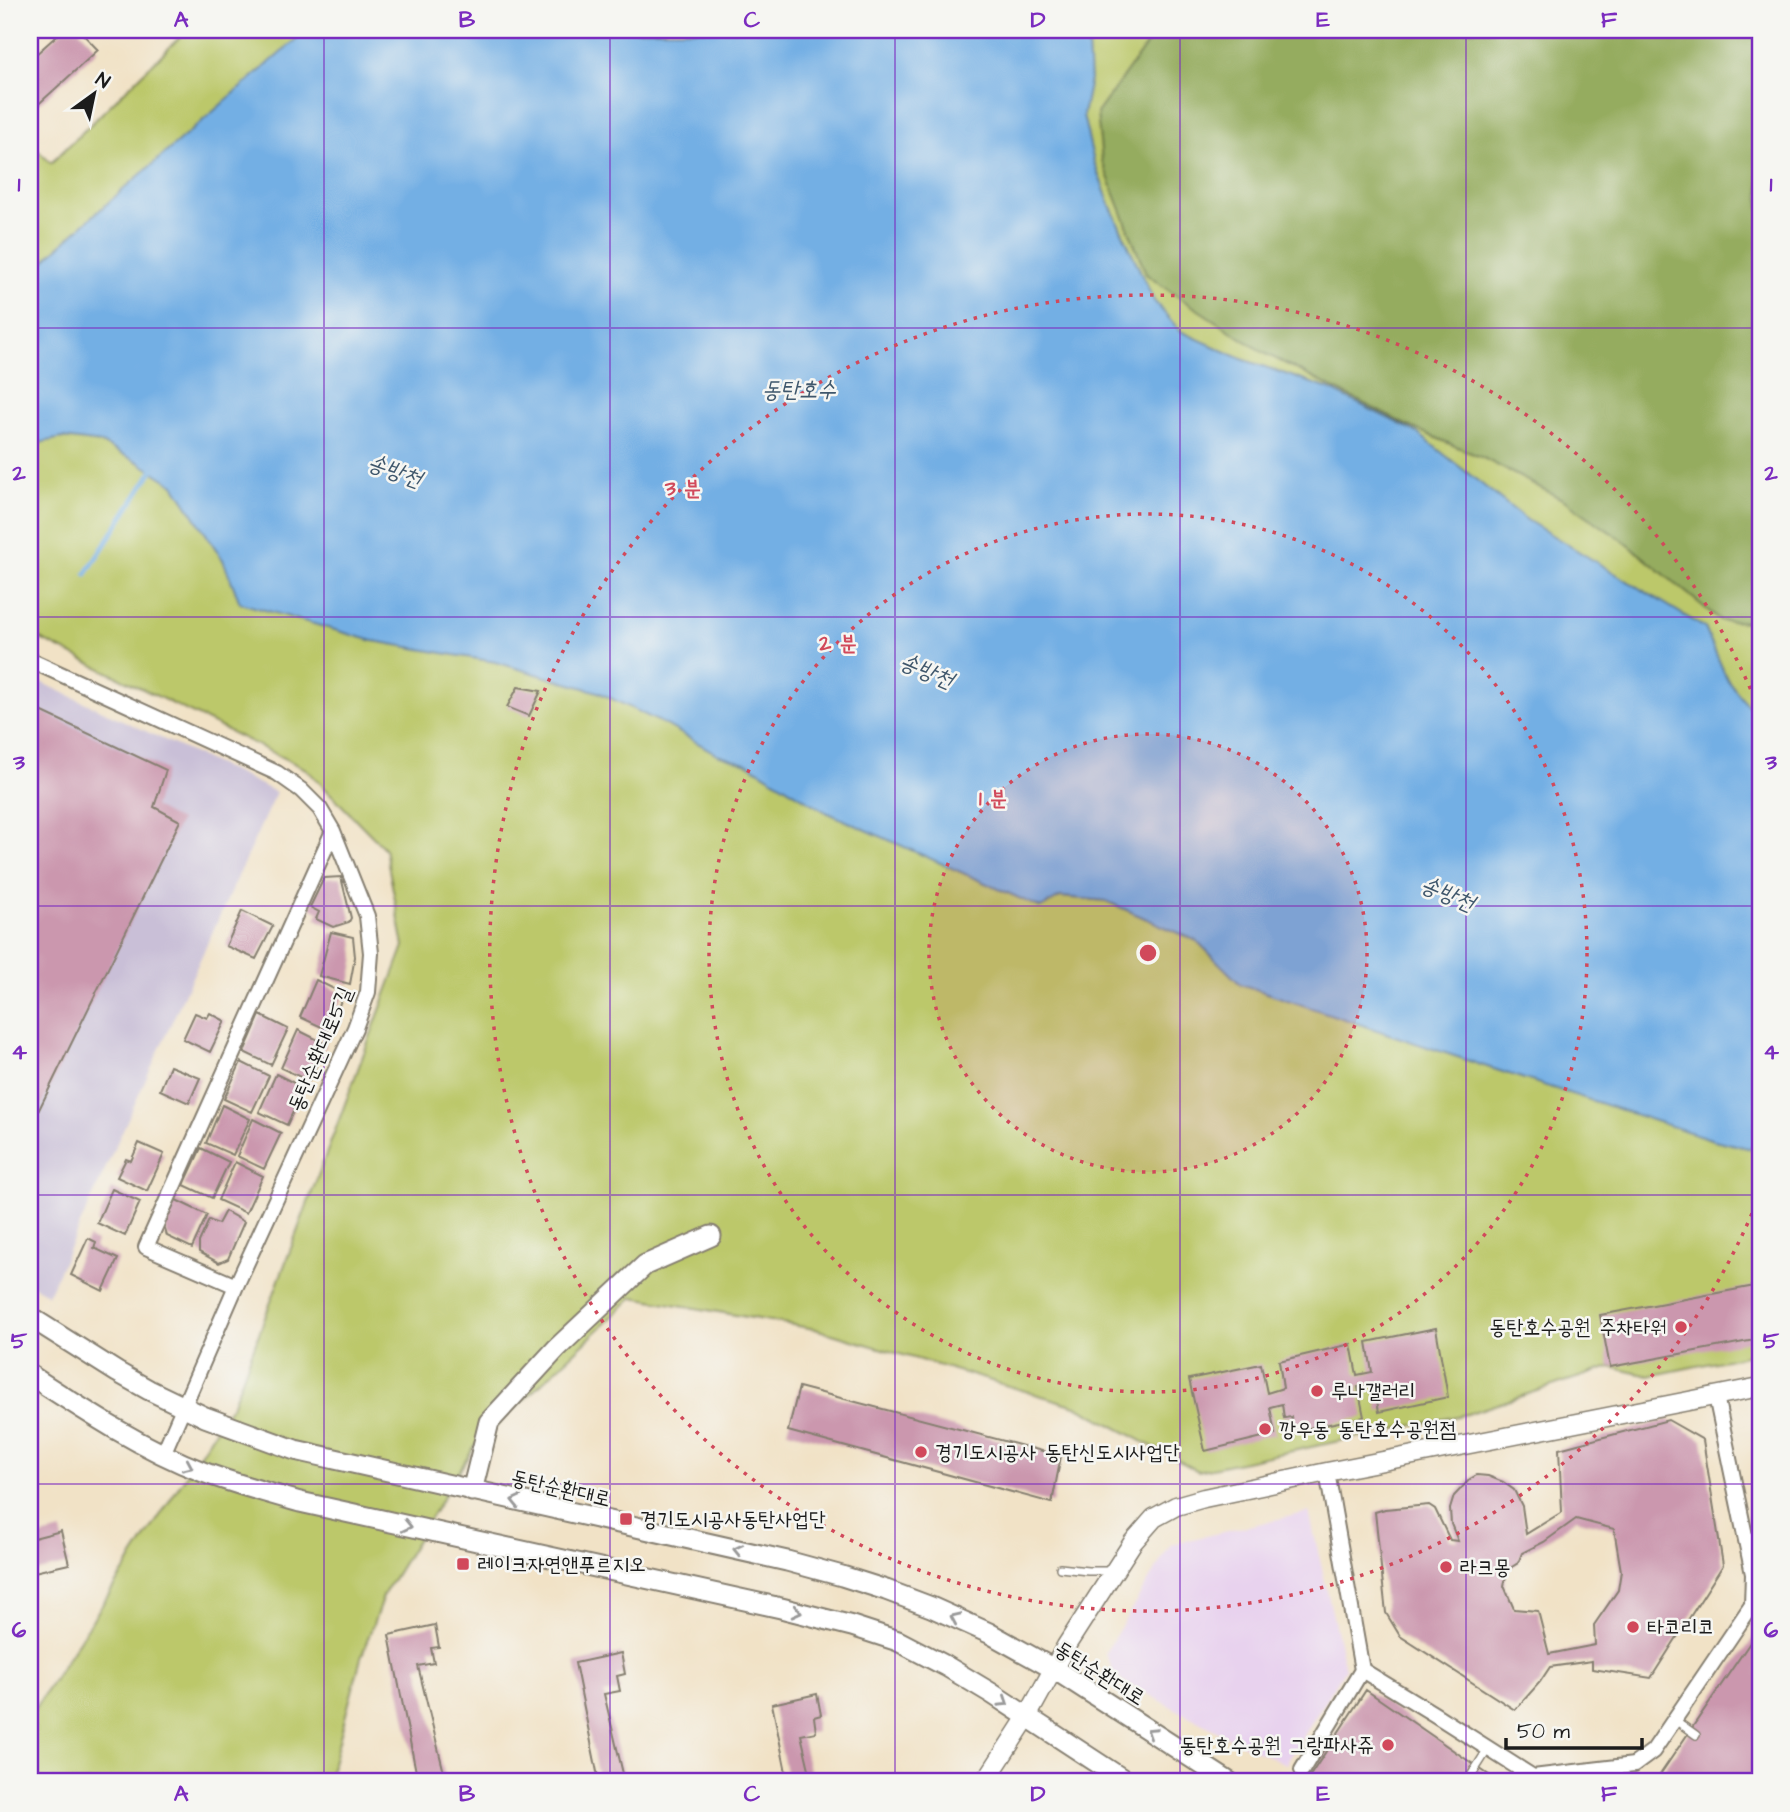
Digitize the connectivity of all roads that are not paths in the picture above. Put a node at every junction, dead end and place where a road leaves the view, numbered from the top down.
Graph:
1 (30, 660) edge
2 (333, 831) junction
3 (712, 1236) dead end
4 (236, 1286) junction
5 (30, 1317) edge
6 (30, 1375) edge
7 (1760, 1387) edge
8 (1716, 1396) junction
9 (182, 1406) junction
10 (163, 1454) junction
11 (1327, 1472) junction
12 (472, 1491) junction
13 (1754, 1551) edge
14 (1060, 1568) dead end
15 (1114, 1571) junction
16 (1756, 1591) edge
17 (1054, 1669) junction
18 (1362, 1670) junction
19 (1027, 1717) junction
20 (1674, 1719) junction
21 (1696, 1735) dead end
22 (1489, 1749) junction
23 (1302, 1770) dead end
24 (985, 1782) edge
25 (1127, 1782) edge
26 (1229, 1782) edge
27 (1467, 1782) edge

1 - 2 street, 동탄순환대로5길
2 - 4 street, 동탄순환대로5길
2 - 4 street
3 - 12 main road
4 - 9 street, 동탄순환대로5길
5 - 9 main road, 동탄순환대로
6 - 10 main road
7 - 8 street
8 - 11 street
8 - 13 street
9 - 10 street, 동탄순환대로5길
9 - 12 main road, 동탄순환대로
10 -> 19 main road
11 - 15 street
11 - 18 street
17 -> 12 main road, 동탄순환대로
13 - 16 street
14 - 15 lane
15 - 17 street
16 - 20 street
17 - 19 street
26 -> 17 main road, 동탄순환대로
18 - 22 street
18 - 23 street
19 - 24 street
19 - 25 main road
20 - 21 lane
20 - 22 street
22 - 27 lane

